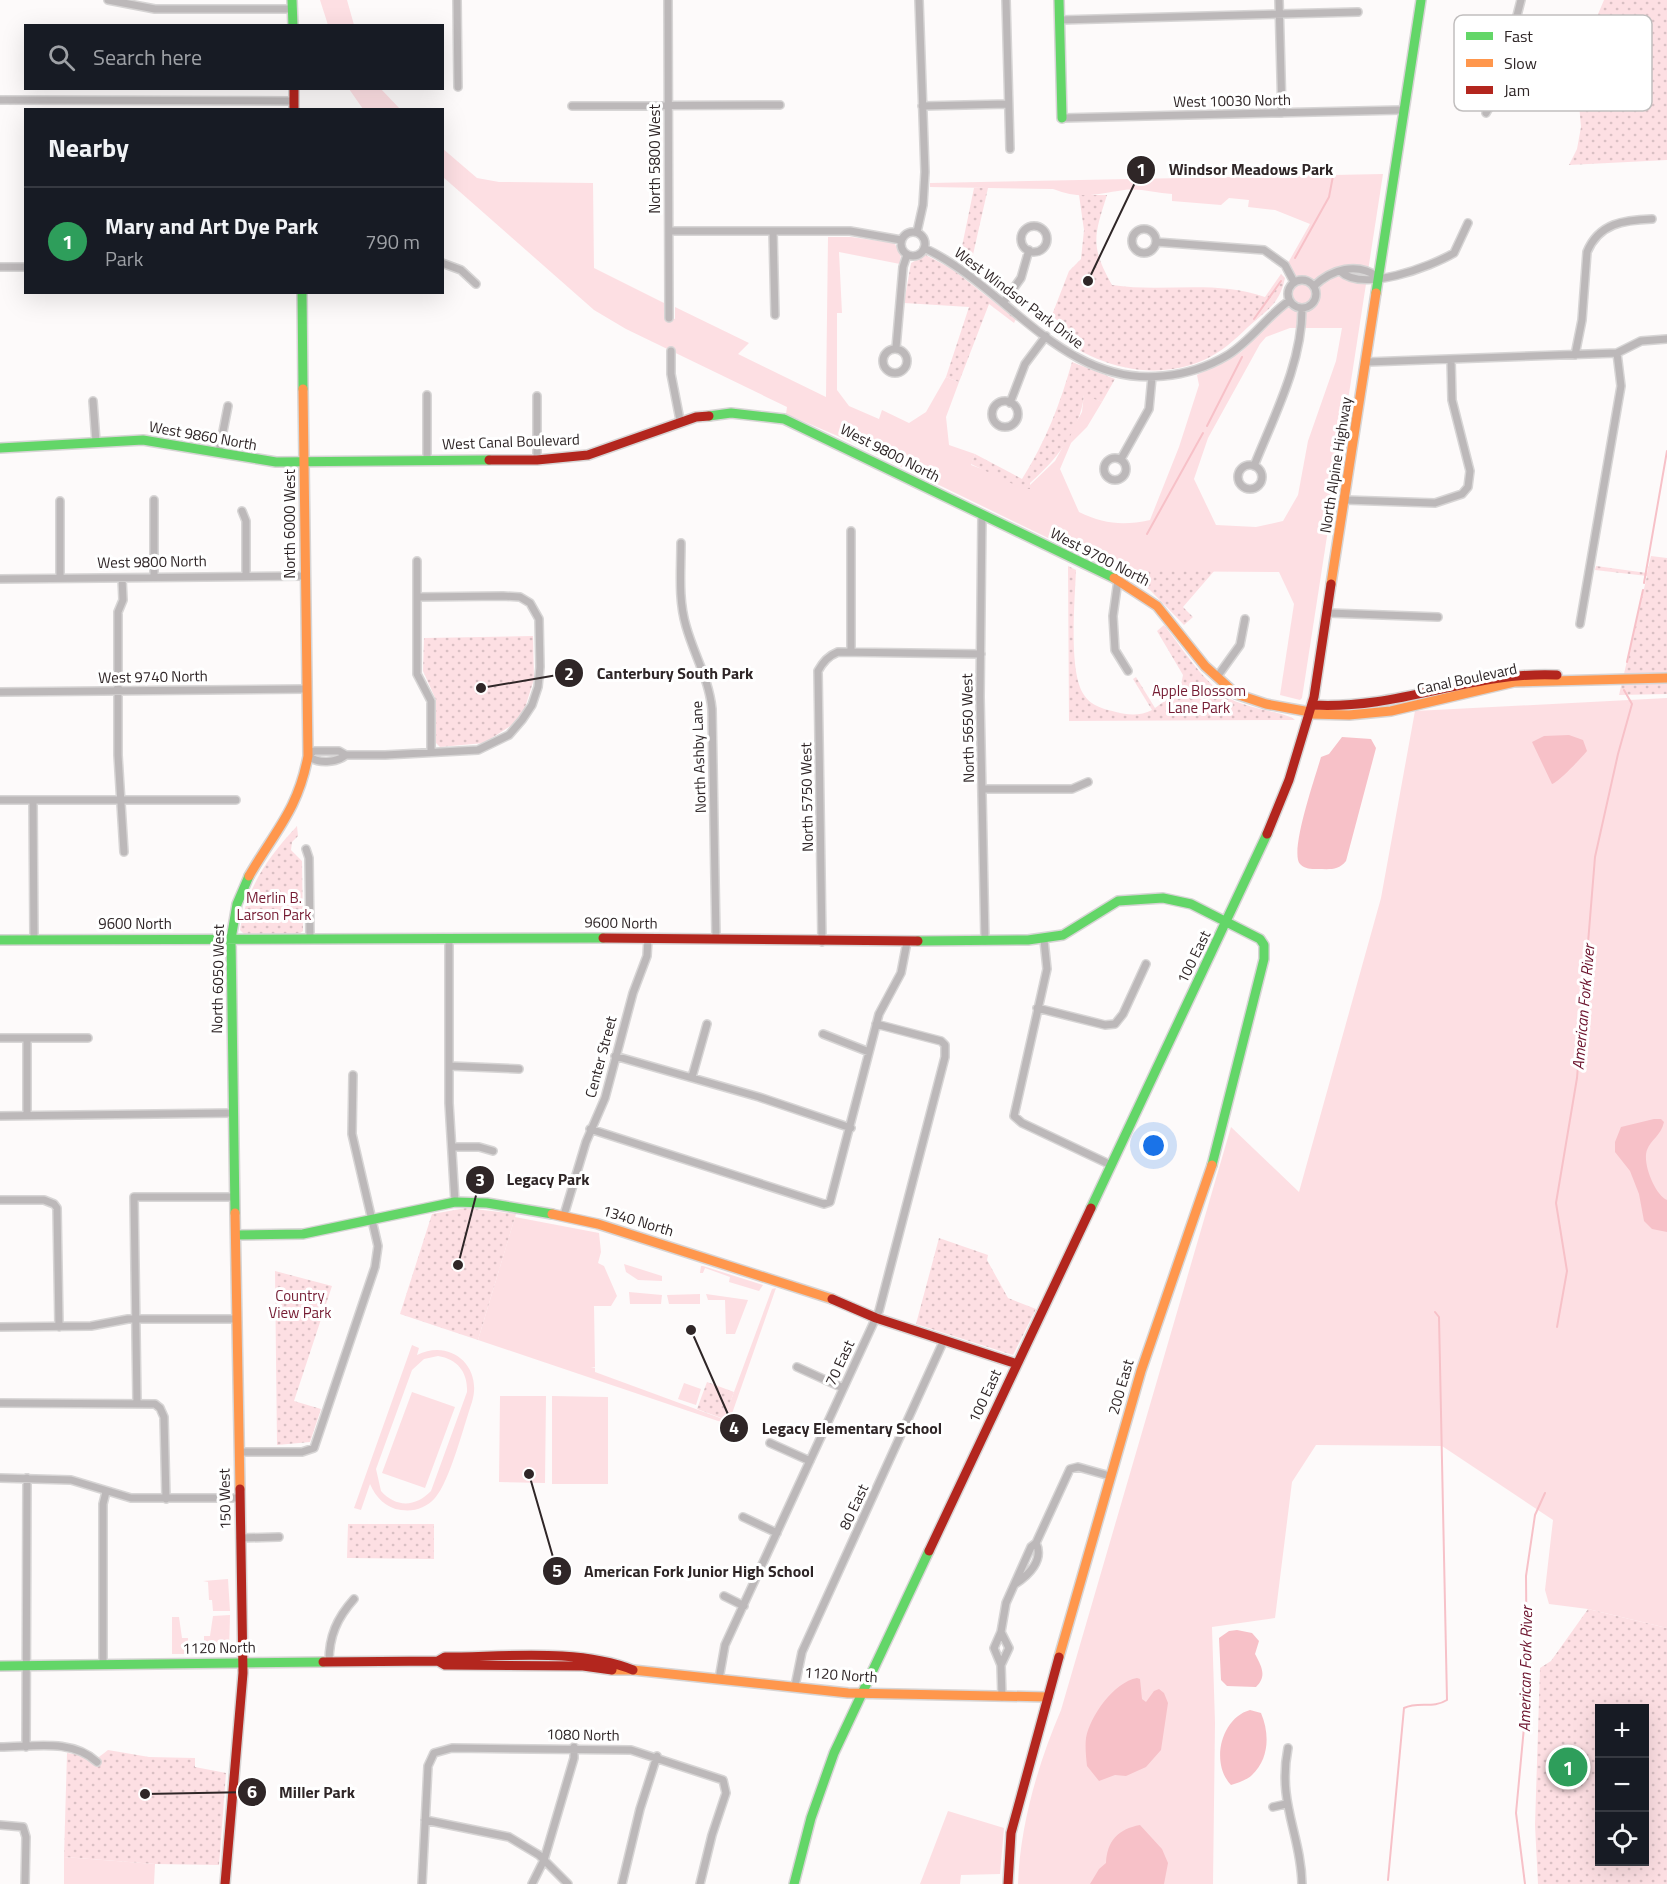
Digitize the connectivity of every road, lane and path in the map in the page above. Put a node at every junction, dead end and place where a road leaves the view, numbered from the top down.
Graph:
1 (108, 0) edge
2 (457, 0) edge
3 (668, 0) edge
4 (919, 0) edge
5 (1006, 0) edge
6 (1059, 0) edge
7 (1279, 0) edge
8 (1421, 0) edge
9 (1521, 0) edge
10 (292, 4) edge
11 (1358, 12) dead end
12 (1279, 15) junction
13 (1517, 15) edge
14 (1060, 20) junction
15 (293, 24) edge
16 (458, 87) dead end
17 (0, 100) edge
18 (1008, 104) junction
19 (294, 105) edge
20 (780, 105) dead end
21 (572, 106) dead end
22 (668, 106) junction
23 (922, 106) junction
24 (1402, 110) junction
25 (1282, 113) junction
26 (1062, 118) joint
27 (1010, 149) dead end
28 (1653, 219) dead end
29 (1468, 223) dead end
30 (669, 231) junction
31 (773, 231) junction
32 (917, 232) junction
33 (901, 240) junction
34 (1156, 242) dead end
35 (924, 248) junction
36 (1029, 250) dead end
37 (907, 255) junction
38 (444, 264) edge
39 (0, 267) edge
40 (24, 267) edge
41 (1378, 277) junction
42 (1294, 282) junction
43 (476, 284) dead end
44 (1314, 286) junction
45 (302, 294) edge
46 (1289, 301) junction
47 (1003, 303) junction
48 (1302, 309) junction
49 (775, 315) dead end
50 (669, 318) dead end
51 (1046, 336) junction
52 (1667, 339) edge
53 (896, 348) dead end
54 (670, 351) dead end
55 (1617, 353) junction
56 (1575, 355) junction
57 (1451, 358) junction
58 (1367, 362) junction
59 (1152, 378) junction
60 (427, 395) dead end
61 (537, 396) dead end
62 (93, 401) dead end
63 (1010, 403) dead end
64 (228, 406) dead end
65 (784, 418) joint
66 (680, 420) junction
67 (96, 442) junction
68 (0, 448) edge
69 (219, 452) junction
70 (1121, 459) dead end
71 (427, 460) junction
72 (537, 460) junction
73 (304, 463) junction
74 (1254, 466) dead end
75 (154, 500) dead end
76 (1345, 500) junction
77 (60, 501) dead end
78 (242, 511) dead end
79 (982, 515) junction
80 (851, 531) dead end
81 (681, 543) dead end
82 (417, 561) dead end
83 (246, 575) junction
84 (305, 576) junction
85 (60, 577) junction
86 (154, 577) junction
87 (122, 578) junction
88 (0, 579) edge
89 (1118, 580) junction
90 (418, 597) junction
91 (1328, 613) junction
92 (1438, 617) dead end
93 (1245, 619) dead end
94 (1580, 624) dead end
95 (851, 652) junction
96 (981, 654) junction
97 (1128, 671) dead end
98 (1217, 677) junction
99 (1667, 677) edge
100 (306, 689) junction
101 (117, 691) junction
102 (0, 692) edge
103 (1311, 710) junction
104 (431, 752) junction
105 (308, 756) junction
106 (1088, 782) dead end
107 (983, 789) junction
108 (0, 800) edge
109 (33, 800) junction
110 (122, 800) junction
111 (236, 800) dead end
112 (306, 849) dead end
113 (124, 852) dead end
114 (1226, 925) junction
115 (310, 938) junction
116 (449, 938) junction
117 (716, 938) junction
118 (231, 939) junction
119 (648, 939) junction
120 (0, 940) edge
121 (34, 940) junction
122 (1044, 940) junction
123 (985, 941) junction
124 (822, 942) junction
125 (907, 942) junction
126 (1146, 964) dead end
127 (1037, 1008) junction
128 (706, 1024) dead end
129 (876, 1024) junction
130 (823, 1034) dead end
131 (0, 1038) edge
132 (27, 1038) junction
133 (88, 1038) dead end
134 (869, 1052) junction
135 (615, 1056) junction
136 (449, 1066) junction
137 (519, 1069) dead end
138 (353, 1075) dead end
139 (692, 1077) junction
140 (233, 1113) junction
141 (27, 1115) junction
142 (0, 1116) edge
143 (851, 1128) junction
144 (590, 1129) junction
145 (452, 1147) junction
146 (494, 1151) dead end
147 (1111, 1165) junction
148 (234, 1197) junction
149 (0, 1200) edge
150 (455, 1202) junction
151 (564, 1215) junction
152 (371, 1220) junction
153 (236, 1234) junction
154 (876, 1318) junction
155 (136, 1319) junction
156 (237, 1319) junction
157 (0, 1327) edge
158 (59, 1327) junction
159 (944, 1340) junction
160 (1017, 1364) junction
161 (797, 1367) dead end
162 (843, 1388) junction
163 (0, 1403) edge
164 (137, 1403) junction
165 (770, 1443) dead end
166 (239, 1452) junction
167 (810, 1461) junction
168 (1110, 1476) junction
169 (0, 1478) edge
170 (27, 1478) junction
171 (106, 1492) junction
172 (240, 1498) junction
173 (166, 1499) junction
174 (743, 1517) dead end
175 (777, 1533) junction
176 (279, 1537) dead end
177 (240, 1538) junction
178 (1036, 1543) junction
179 (1016, 1584) junction
180 (724, 1596) dead end
181 (354, 1599) dead end
182 (744, 1606) junction
183 (1001, 1632) junction
184 (329, 1662) junction
185 (242, 1663) junction
186 (103, 1665) junction
187 (1001, 1665) junction
188 (0, 1666) edge
189 (26, 1666) junction
190 (719, 1679) junction
191 (795, 1686) junction
192 (862, 1692) junction
193 (1002, 1697) junction
194 (1048, 1697) junction
195 (0, 1747) edge
196 (26, 1747) junction
197 (574, 1747) junction
198 (1288, 1748) dead end
199 (657, 1756) junction
200 (97, 1762) dead end
201 (1286, 1804) junction
202 (1273, 1807) dead end
203 (425, 1820) junction
204 (0, 1825) edge
205 (544, 1860) junction
206 (25, 1884) edge
207 (225, 1884) edge
208 (422, 1884) edge
209 (532, 1884) edge
210 (568, 1884) edge
211 (621, 1884) edge
212 (700, 1884) edge
213 (794, 1884) edge
214 (1008, 1884) edge
215 (1302, 1884) edge

1 - 10 street
2 - 16 street
3 - 22 street, North 5800 West
4 - 23 street
5 - 18 street
6 - 14 street
7 - 12 street
8 - 24 street, North Alpine Highway
9 - 13 street
10 - 15 street
11 - 12 street
12 - 14 street
12 - 25 street
14 - 26 street
17 - 19 street
18 - 23 street
18 - 27 street
20 - 22 street
21 - 22 street
22 - 30 street, North 5800 West
23 - 32 street
24 - 25 street, West 10030 North
24 - 41 street, North Alpine Highway
25 - 26 street, West 10030 North
28 - 56 street
29 - 41 street
30 - 31 street
30 - 50 street, North 5800 West
31 - 33 street
31 - 49 street
32 - 33 street
32 - 35 street
33 - 37 street
34 - 42 street
35 - 37 street
35 - 47 street, West Windsor Park Drive
36 - 47 street
37 - 53 street
38 - 43 street
39 - 40 street
41 - 44 street
41 - 58 street, North Alpine Highway
42 - 44 street
42 - 46 street
44 - 48 street
45 - 73 street, North 6000 West
46 - 48 street
46 - 59 street, West Windsor Park Drive
47 - 51 street, West Windsor Park Drive
48 - 74 street
51 - 59 street, West Windsor Park Drive
51 - 63 street
52 - 55 street
54 - 66 street
55 - 56 street
55 - 94 street
56 - 57 street
57 - 58 street
57 - 76 street
58 - 76 street, North Alpine Highway
59 - 70 street
60 - 71 street
61 - 72 street
62 - 67 street
64 - 69 street
65 - 66 street, West Canal Boulevard
65 - 79 street, West 9800 North
66 - 72 street, West Canal Boulevard
67 - 68 street, West 9860 North
67 - 69 street, West 9860 North
69 - 73 street, West 9860 North
71 - 72 street, West Canal Boulevard
71 - 73 street, West Canal Boulevard
73 - 84 street, North 6000 West
75 - 86 street
76 - 91 street, North Alpine Highway
77 - 85 street
78 - 83 street
79 - 89 street, West 9700 North
79 - 96 street, North 5650 West
80 - 95 street
81 - 117 street, North Ashby Lane
82 - 90 street
83 - 84 street, West 9800 North
83 - 86 street, West 9800 North
84 - 100 street, North 6000 West
85 - 87 street, West 9800 North
85 - 88 street, West 9800 North
86 - 87 street, West 9800 North
87 - 101 street
89 - 97 street
89 - 98 street, West 9700 North
90 - 104 street
90 - 104 street
91 - 92 street
91 - 103 street, North Alpine Highway
93 - 98 street
95 - 96 street
95 - 124 street, North 5750 West
96 - 107 street, North 5650 West
98 - 103 street, West 9700 North
99 - 103 street, Canal Boulevard
100 - 101 street, West 9740 North
100 - 105 street, North 6000 West
101 - 102 street, West 9740 North
101 - 110 street
103 - 114 street, North Alpine Highway
104 - 105 street
105 - 118 street, North 6050 West
106 - 107 street
107 - 123 street, North 5650 West
108 - 109 street
109 - 110 street
109 - 121 street
110 - 111 street
110 - 113 street
112 - 115 street
114 - 122 street, 9600 North
114 - 147 street, 100 East
114 - 168 street, 200 East
115 - 116 street, 9600 North
115 - 118 street, 9600 North
116 - 119 street, 9600 North
116 - 136 street
117 - 119 street, 9600 North
117 - 124 street, 9600 North
118 - 121 street, 9600 North
118 - 140 street, North 6050 West
119 - 135 street, Center Street
120 - 121 street, 9600 North
122 - 123 street, 9600 North
122 - 127 street
123 - 125 street, 9600 North
124 - 125 street, 9600 North
125 - 129 street
126 - 127 street
127 - 147 street
128 - 139 street
129 - 134 street
129 - 154 street, 70 East
130 - 134 street
131 - 132 street
132 - 133 street
132 - 141 street
134 - 143 street
135 - 139 street
135 - 144 street, Center Street
136 - 137 street
136 - 145 street
138 - 152 street
139 - 143 street
140 - 141 street
140 - 148 street, 150 West
141 - 142 street
143 - 144 street
144 - 151 street, Center Street
145 - 146 street
145 - 150 street
147 - 160 street, 100 East
148 - 153 street, 150 West
148 - 155 street
149 - 158 street
150 - 151 street, 1340 North
150 - 152 street, 1340 North
151 - 154 street, 1340 North
152 - 153 street, 1340 North
152 - 166 street
153 - 156 street, 150 West
154 - 159 street, 1340 North
154 - 162 street, 70 East
155 - 156 street
155 - 158 street
155 - 164 street
156 - 166 street, 150 West
157 - 158 street
159 - 160 street, 1340 North
159 - 191 street, 80 East
160 - 192 street, 100 East
161 - 162 street
162 - 167 street, 70 East
163 - 164 street
164 - 173 street
165 - 167 street
166 - 172 street, 150 West
167 - 175 street, 70 East
168 - 178 street
168 - 194 street, 200 East
169 - 170 street
170 - 171 street
170 - 189 street
171 - 173 street
171 - 186 street
172 - 173 street
172 - 177 street, 150 West
174 - 175 street
175 - 182 street, 70 East
176 - 177 street
177 - 185 street, 150 West
178 - 179 street
178 - 179 street
179 - 183 street
180 - 182 street
181 - 184 street
182 - 190 street, 70 East
183 - 187 street
183 - 187 street
184 - 185 street, 1120 North
184 - 190 street, 1120 North
185 - 186 street, 1120 North
185 - 207 street, 150 West
186 - 189 street, 1120 North
187 - 193 street
188 - 189 street, 1120 North
189 - 196 street
190 - 191 street, 1120 North
191 - 192 street, 1120 North
192 - 193 street, 1120 North
192 - 213 street, 100 East
193 - 194 street, 1120 North
194 - 214 street, 200 East
195 - 196 street
196 - 200 street
197 - 199 street, 1080 North
197 - 203 street, 1080 North
197 - 205 street
198 - 201 street
199 - 211 street
199 - 212 street, 1080 North
201 - 202 street
201 - 215 street
203 - 205 street
203 - 208 street
204 - 206 street
205 - 209 street
205 - 210 street

